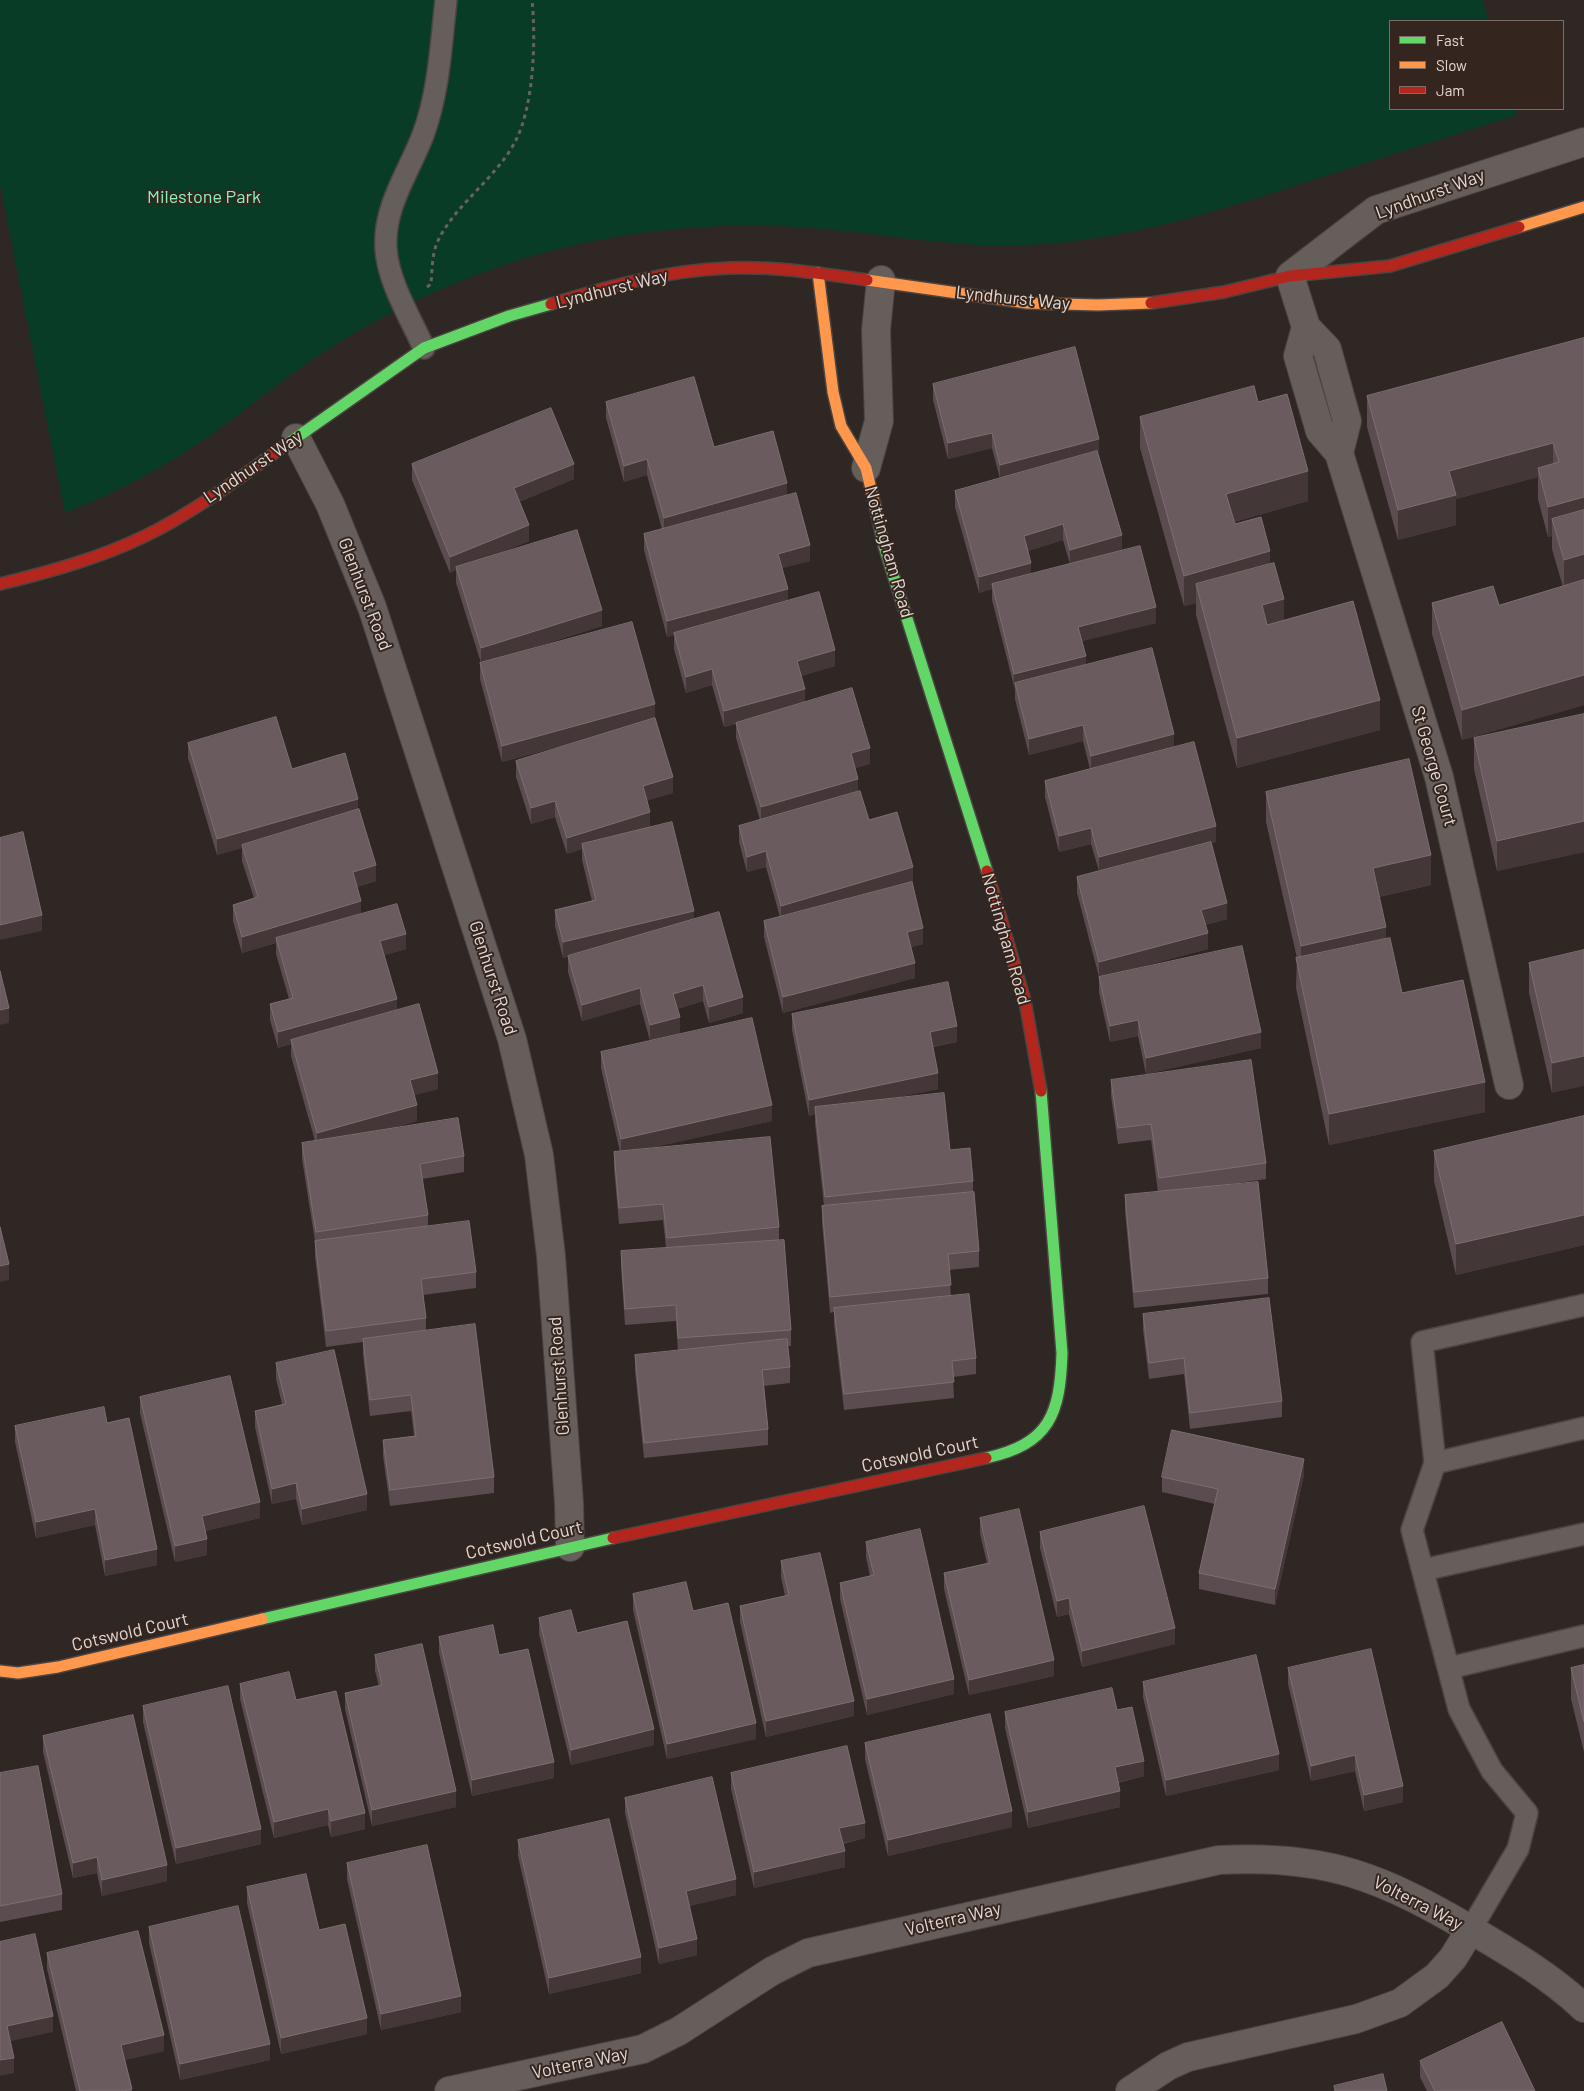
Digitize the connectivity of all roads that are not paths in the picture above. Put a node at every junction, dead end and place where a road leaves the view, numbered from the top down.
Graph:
1 (446, 0) edge
2 (1584, 142) edge
3 (1584, 208) edge
4 (818, 272) junction
5 (1290, 276) junction
6 (881, 280) junction
7 (1306, 328) junction
8 (424, 348) junction
9 (1333, 371) junction
10 (1304, 378) junction
11 (296, 438) junction
12 (1339, 453) junction
13 (866, 468) junction
14 (0, 584) edge
15 (1509, 1086) dead end
16 (1584, 1305) edge
17 (1048, 1424) joint
18 (1584, 1428) edge
19 (1435, 1463) junction
20 (1584, 1534) edge
21 (570, 1546) junction
22 (1423, 1570) junction
23 (1584, 1636) edge
24 (1449, 1668) junction
25 (0, 1671) edge
26 (1471, 1930) junction
27 (1584, 2008) edge
28 (449, 2091) edge
29 (1130, 2091) edge

1 - 8 lane
2 - 5 street, Lyndhurst Way
3 - 5 street, Lyndhurst Way
4 - 6 street, Lyndhurst Way
4 - 8 street, Lyndhurst Way
4 - 13 street, Nottingham Road
5 - 6 street, Lyndhurst Way
5 - 7 street
6 - 13 street, Nottingham Road
7 - 9 street
7 - 10 street, St George Court
8 - 11 street, Lyndhurst Way
9 - 10 lane
9 - 12 street
10 - 12 street, St George Court
11 - 14 street, Lyndhurst Way
11 - 21 street, Glenhurst Road
12 - 15 street, St George Court
13 - 17 street, Nottingham Road
16 - 19 lane
17 - 21 street, Cotswold Court
18 - 19 lane
19 - 22 lane
20 - 22 lane
21 - 25 street, Cotswold Court
22 - 24 lane
23 - 24 lane
24 - 26 lane
26 - 27 street, Volterra Way
26 - 28 street, Volterra Way
26 - 29 street, Volterra Way

